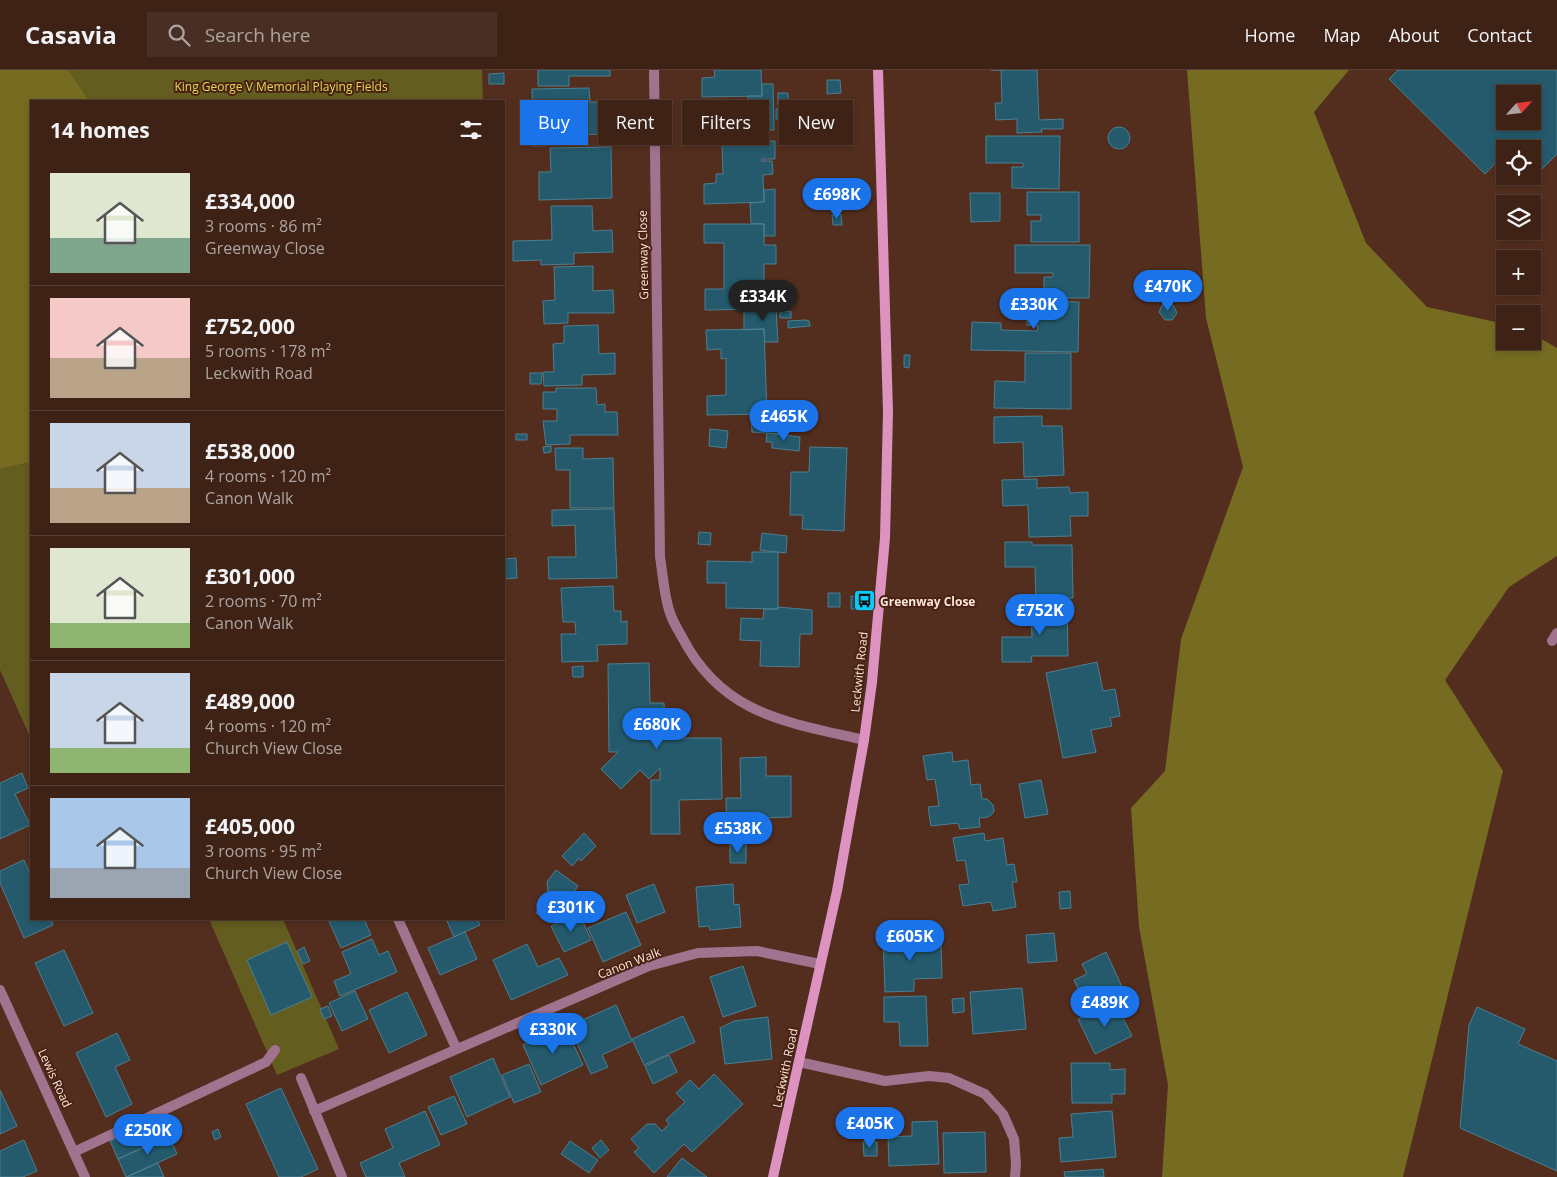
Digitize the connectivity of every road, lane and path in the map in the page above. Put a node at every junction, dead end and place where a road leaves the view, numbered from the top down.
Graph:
1 (654, 70) edge
2 (878, 70) edge
3 (864, 740) junction
4 (398, 920) edge
5 (820, 964) junction
6 (0, 990) edge
7 (456, 1048) junction
8 (275, 1050) dead end
9 (800, 1062) junction
10 (301, 1078) dead end
11 (314, 1111) junction
12 (74, 1152) junction
13 (85, 1177) edge
14 (342, 1177) edge
15 (773, 1177) edge
16 (1015, 1177) edge

1 - 3 street, Greenway Close
2 - 3 main road, Leckwith Road
3 - 5 main road, Leckwith Road
4 - 7 street
5 - 7 street, Canon Walk
5 - 9 main road, Leckwith Road
6 - 12 street, Lewis Road
7 - 11 street, Canon Walk
8 - 12 street
9 - 15 main road, Leckwith Road
9 - 16 street
10 - 11 street
11 - 14 street
12 - 13 street, Lewis Road

